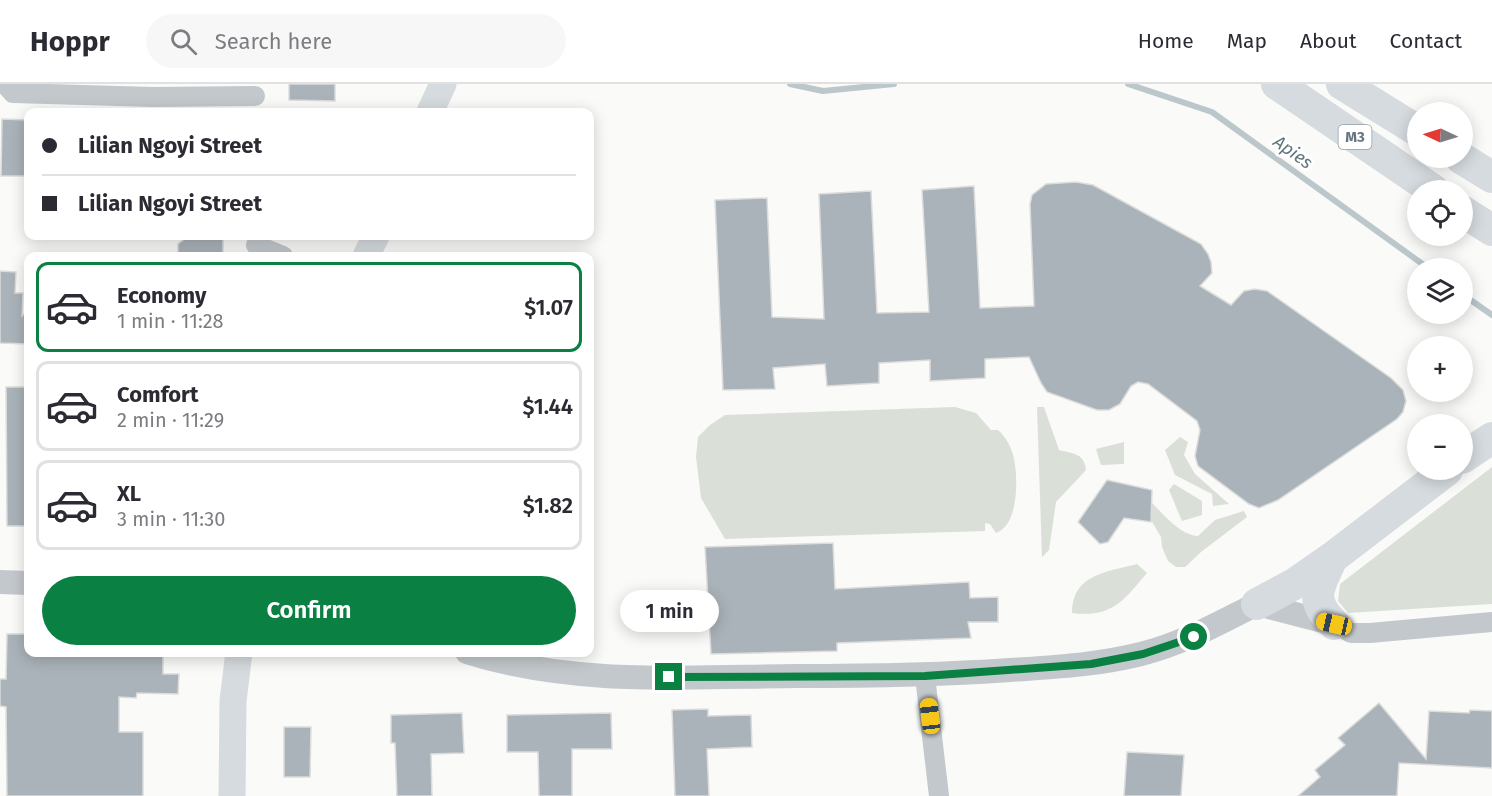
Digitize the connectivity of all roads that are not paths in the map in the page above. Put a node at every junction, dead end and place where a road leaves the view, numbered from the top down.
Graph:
1 (5, 84) edge
2 (443, 84) edge
3 (1277, 84) edge
4 (1342, 84) edge
5 (1376, 84) edge
6 (255, 97) edge
7 (432, 108) edge
8 (1407, 111) edge
9 (1407, 124) edge
10 (1473, 165) edge
11 (1492, 177) edge
12 (1418, 180) edge
13 (1473, 218) edge
14 (1492, 230) edge
15 (256, 246) edge
16 (272, 252) edge
17 (1492, 438) edge
18 (1473, 451) edge
19 (1434, 480) edge
20 (1332, 558) junction
21 (0, 582) edge
22 (24, 583) edge
23 (1257, 604) junction
24 (1492, 622) edge
25 (1334, 624) junction
26 (238, 657) edge
27 (486, 657) edge
28 (925, 676) junction
29 (232, 796) edge
30 (939, 796) edge

1 - 6 street
2 - 7 main road
3 - 12 main road, M3
4 - 9 main road, M3
5 - 8 main road
10 - 11 main road
13 - 14 main road
15 - 16 street
17 - 18 main road
19 - 20 main road
20 - 23 main road
20 - 25 main road
21 - 22 street
23 - 25 street
23 - 28 street
24 - 25 street
26 - 29 main road
27 - 28 street
28 - 30 street

